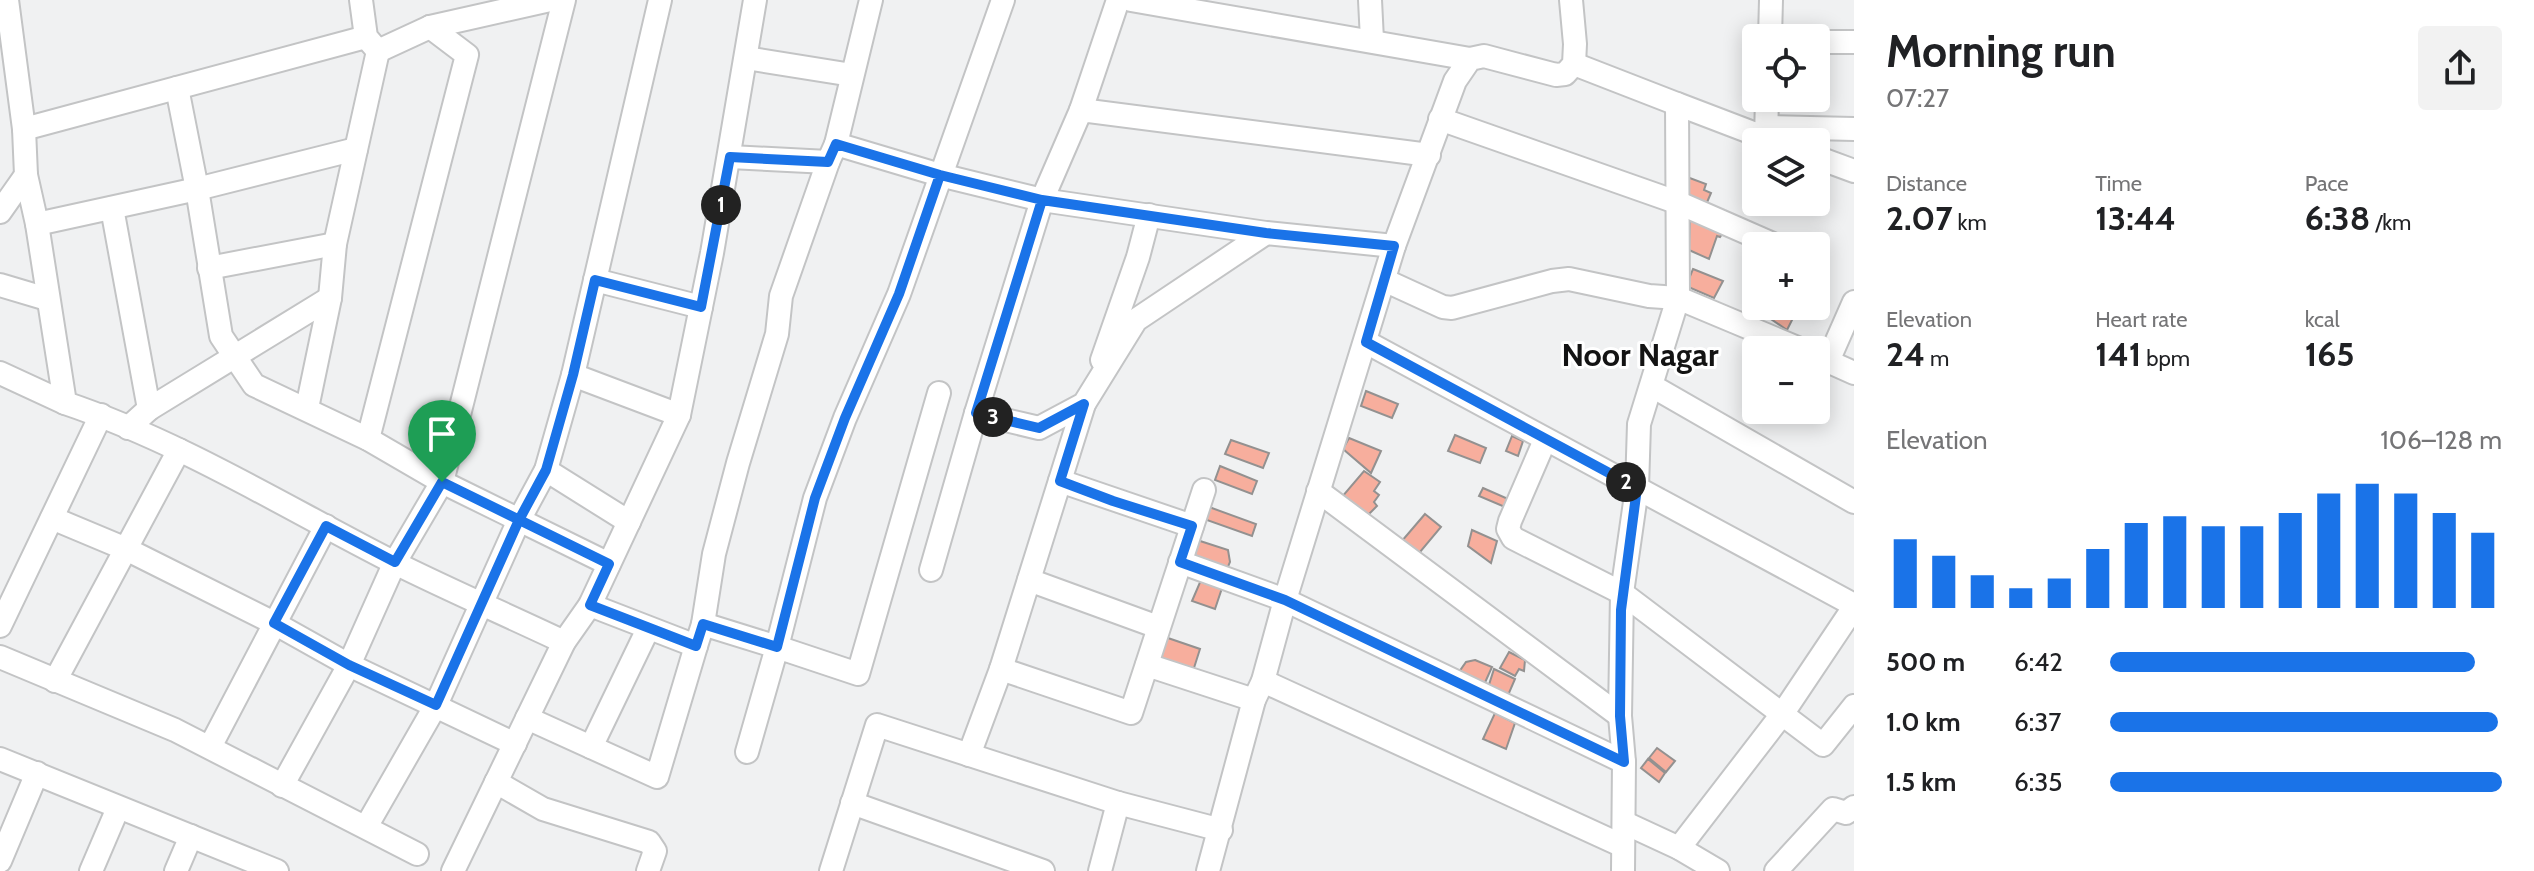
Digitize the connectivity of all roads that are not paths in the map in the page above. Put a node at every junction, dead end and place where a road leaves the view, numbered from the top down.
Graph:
1 (7, 0) edge
2 (361, 0) edge
3 (550, 0) edge
4 (564, 0) edge
5 (660, 0) edge
6 (755, 0) edge
7 (871, 0) edge
8 (1003, 0) edge
9 (1118, 0) edge
10 (1131, 0) edge
11 (1370, 0) edge
12 (1571, 0) edge
13 (1771, 0) edge
14 (1770, 24) edge
15 (430, 27) junction
16 (1372, 40) junction
17 (1830, 42) edge
18 (1854, 42) edge
19 (372, 44) junction
20 (746, 58) junction
21 (1470, 59) junction
22 (1574, 64) junction
23 (852, 75) junction
24 (177, 88) junction
25 (1677, 104) junction
26 (1081, 110) junction
27 (1440, 119) junction
28 (1746, 128) edge
29 (24, 129) junction
30 (1854, 129) edge
31 (1830, 131) edge
32 (356, 149) junction
33 (832, 153) junction
34 (1429, 155) junction
35 (730, 157) junction
36 (1830, 162) edge
37 (1854, 171) edge
38 (26, 175) junction
39 (940, 175) junction
40 (197, 189) junction
41 (1042, 200) junction
42 (1679, 203) junction
43 (112, 208) junction
44 (0, 212) edge
45 (1149, 215) junction
46 (37, 224) junction
47 (1745, 232) edge
48 (1266, 233) junction
49 (335, 244) junction
50 (1394, 246) junction
51 (209, 268) junction
52 (595, 280) junction
53 (1384, 280) junction
54 (0, 285) edge
55 (330, 298) junction
56 (1678, 298) junction
57 (47, 299) junction
58 (1854, 302) edge
59 (701, 307) junction
60 (1769, 336) edge
61 (1366, 342) junction
62 (1830, 344) edge
63 (234, 356) junction
64 (1830, 362) edge
65 (0, 373) edge
66 (1854, 373) edge
67 (573, 375) junction
68 (1652, 386) junction
69 (939, 393) dead end
70 (1090, 394) junction
71 (65, 403) junction
72 (307, 408) junction
73 (149, 409) junction
74 (976, 413) junction
75 (101, 415) junction
76 (679, 415) junction
77 (128, 428) junction
78 (368, 439) junction
79 (1545, 440) junction
80 (179, 450) junction
81 (546, 470) junction
82 (1060, 481) junction
83 (442, 482) junction
84 (1637, 488) junction
85 (1204, 490) dead end
86 (1318, 491) junction
87 (1854, 502) edge
88 (52, 518) junction
89 (519, 520) junction
90 (629, 522) junction
91 (326, 526) junction
92 (1192, 526) junction
93 (126, 549) junction
94 (395, 562) junction
95 (1180, 562) junction
96 (609, 564) junction
97 (931, 570) dead end
98 (1029, 580) junction
99 (1622, 593) junction
100 (1285, 600) junction
101 (483, 604) junction
102 (590, 605) junction
103 (1854, 606) edge
104 (274, 623) junction
105 (703, 624) junction
106 (0, 626) edge
107 (1158, 627) junction
108 (648, 629) junction
109 (564, 642) junction
110 (696, 646) junction
111 (777, 647) junction
112 (0, 657) edge
113 (349, 665) junction
114 (1147, 665) junction
115 (1001, 669) junction
116 (55, 681) junction
117 (1259, 691) junction
118 (436, 705) junction
119 (1854, 706) edge
120 (1783, 713) junction
121 (1620, 716) junction
122 (527, 718) junction
123 (515, 744) junction
124 (210, 747) junction
125 (591, 747) junction
126 (747, 752) dead end
127 (969, 755) junction
128 (0, 759) edge
129 (1624, 762) junction
130 (37, 773) junction
131 (496, 782) junction
132 (282, 786) junction
133 (852, 803) junction
134 (1118, 803) junction
135 (1854, 807) edge
136 (118, 808) junction
137 (1625, 823) junction
138 (366, 827) junction
139 (1221, 830) junction
140 (191, 836) junction
141 (1623, 846) junction
142 (1679, 848) junction
143 (417, 854) dead end
144 (0, 861) edge
145 (462, 869) edge
146 (272, 870) edge
147 (91, 871) edge
148 (176, 871) edge
149 (648, 871) edge
150 (831, 871) edge
151 (1043, 871) edge
152 (1100, 871) edge
153 (1208, 871) edge
154 (1623, 871) edge
155 (1718, 871) edge
156 (1776, 871) edge

1 - 29 street
2 - 19 street
3 - 15 street
4 - 83 street
5 - 52 street
6 - 20 street
7 - 23 street
8 - 39 street
9 - 26 street
10 - 16 street
11 - 16 street
12 - 22 street
13 - 14 street
15 - 19 street
15 - 78 street
16 - 21 street
17 - 18 street
19 - 24 street
19 - 32 street
20 - 23 street
20 - 35 street
21 - 22 street
21 - 27 street
22 - 25 street
23 - 33 street
24 - 29 street
24 - 40 street
25 - 28 street
25 - 42 street
26 - 34 street
26 - 41 street
27 - 34 street
27 - 42 street
29 - 38 street
30 - 31 street
32 - 40 street
32 - 49 street
33 - 35 street
33 - 39 street
33 - 105 street
34 - 50 street
35 - 59 street
36 - 37 street
38 - 44 street
38 - 46 street
39 - 41 street
39 - 111 street
40 - 43 street
40 - 51 street
41 - 45 street
41 - 74 street
42 - 47 street
42 - 56 street
43 - 46 street
43 - 73 street
45 - 48 street
45 - 70 street
46 - 57 street
48 - 50 street
48 - 70 street
49 - 51 street
49 - 55 street
50 - 53 street
51 - 63 street
52 - 59 street
52 - 67 street
53 - 56 street
53 - 61 street
54 - 57 street
55 - 63 street
55 - 72 street
56 - 60 street
56 - 68 street
57 - 71 street
58 - 62 street
59 - 76 street
61 - 79 street
61 - 86 street
63 - 72 street
63 - 73 street
64 - 66 street
65 - 71 street
67 - 76 street
67 - 81 street
68 - 84 street
68 - 87 street
69 - 111 street
70 - 74 street
70 - 82 street
71 - 75 street
72 - 78 street
73 - 77 street
74 - 97 street
75 - 77 street
75 - 88 street
76 - 90 street
77 - 80 street
78 - 83 street
79 - 84 street
79 - 99 street
80 - 91 street
80 - 93 street
81 - 89 street
81 - 90 street
82 - 92 street
82 - 98 street
83 - 89 street
83 - 94 street
84 - 99 street
84 - 103 street
85 - 92 street
86 - 100 street
86 - 121 street
88 - 93 street
88 - 106 street
89 - 96 street
89 - 101 street
90 - 96 street
91 - 94 street
91 - 104 street
92 - 95 street
93 - 104 street
93 - 116 street
94 - 101 street
94 - 113 street
95 - 100 street
95 - 107 street
96 - 102 street
98 - 107 street
98 - 115 street
99 - 120 street
99 - 121 street
100 - 117 street
100 - 129 street
101 - 109 street
101 - 118 street
102 - 108 street
102 - 109 street
103 - 120 street
104 - 113 street
104 - 124 street
105 - 110 street
105 - 111 street
107 - 114 street
108 - 110 street
108 - 125 street
109 - 122 street
110 - 125 street
111 - 126 street
112 - 116 street
113 - 118 street
113 - 132 street
114 - 115 street
114 - 117 street
115 - 127 street
116 - 124 street
117 - 139 street
117 - 141 street
118 - 123 street
118 - 138 street
119 - 120 street
120 - 142 street
121 - 129 street
122 - 123 street
122 - 125 street
123 - 131 street
124 - 132 street
127 - 133 street
127 - 134 street
128 - 130 street
129 - 137 street
130 - 136 street
130 - 144 street
131 - 145 street
131 - 149 street
132 - 138 street
133 - 150 street
133 - 151 street
134 - 139 street
134 - 152 street
135 - 156 street
136 - 140 street
136 - 147 street
137 - 141 street
137 - 142 street
138 - 143 street
139 - 153 street
140 - 146 street
140 - 148 street
141 - 154 street
142 - 155 street

